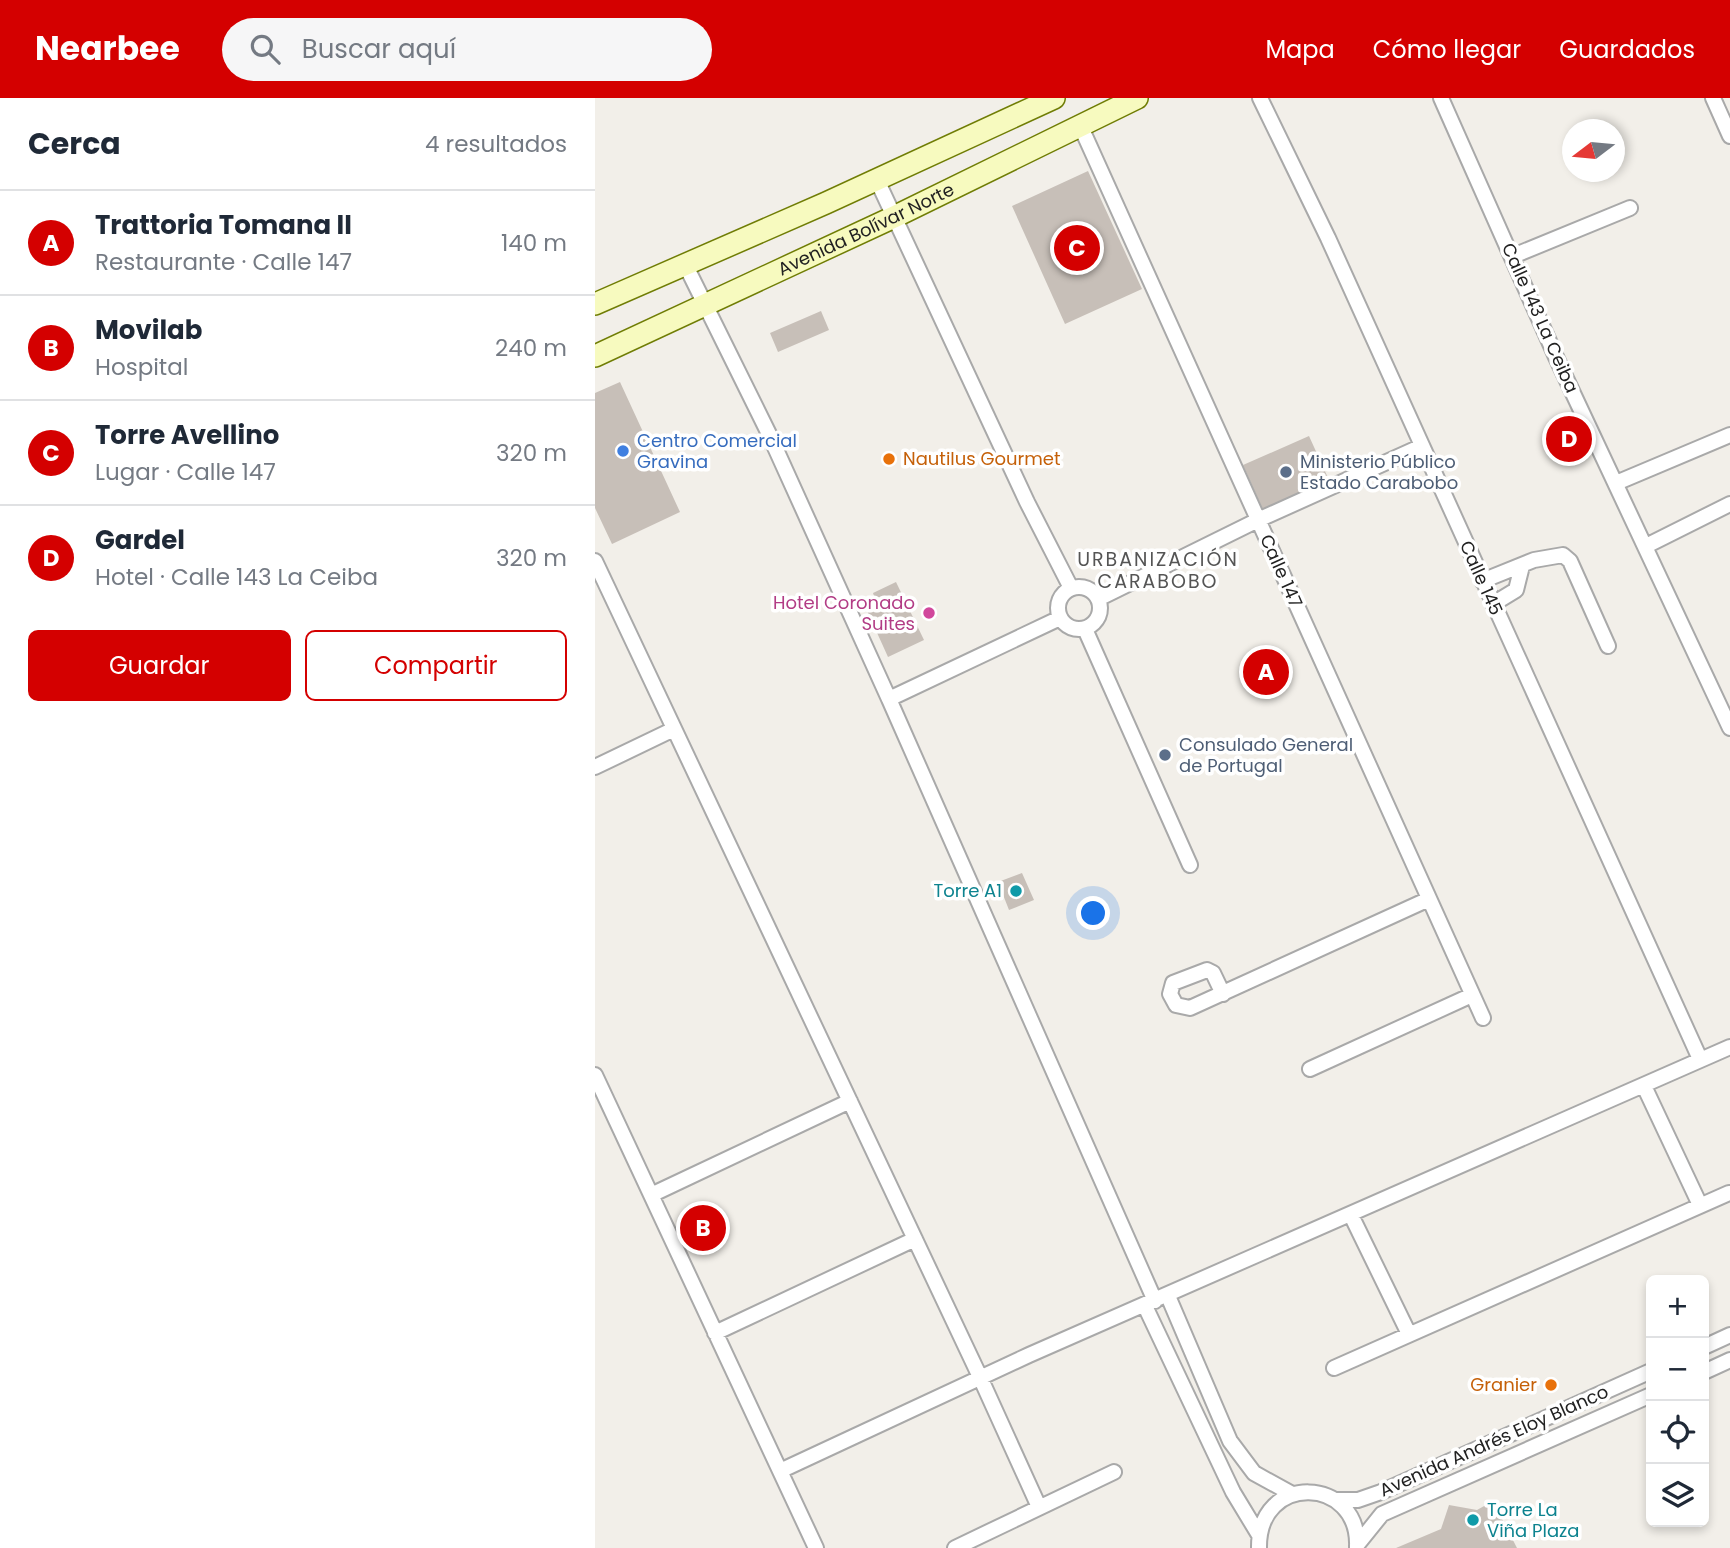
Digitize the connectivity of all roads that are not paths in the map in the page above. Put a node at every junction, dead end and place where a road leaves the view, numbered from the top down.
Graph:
1 (1054, 98) edge
2 (1137, 98) edge
3 (1260, 98) edge
4 (1441, 98) edge
5 (1713, 98) edge
6 (1080, 125) junction
7 (1730, 136) edge
8 (877, 180) junction
9 (1630, 208) dead end
10 (894, 217) junction
11 (1513, 256) junction
12 (686, 266) junction
13 (595, 304) edge
14 (705, 305) junction
15 (595, 356) edge
16 (1730, 435) edge
17 (1420, 447) junction
18 (1616, 483) junction
19 (1730, 504) edge
20 (1258, 520) junction
21 (1646, 546) junction
22 (595, 561) edge
23 (1522, 566) junction
24 (1482, 581) junction
25 (1071, 588) junction
26 (1098, 599) junction
27 (1493, 604) junction
28 (1060, 618) junction
29 (1084, 629) junction
30 (1608, 646) dead end
31 (889, 699) junction
32 (1730, 727) edge
33 (674, 729) junction
34 (595, 767) edge
35 (1190, 865) dead end
36 (1429, 899) junction
37 (1223, 993) dead end
38 (1472, 996) junction
39 (1483, 1018) dead end
40 (1730, 1046) edge
41 (1700, 1059) junction
42 (1310, 1069) dead end
43 (595, 1075) edge
44 (1644, 1086) junction
45 (850, 1101) junction
46 (1729, 1193) edge
47 (651, 1195) junction
48 (1700, 1205) junction
49 (1351, 1215) junction
50 (915, 1239) junction
51 (1156, 1301) junction
52 (715, 1333) junction
53 (1409, 1334) junction
54 (1730, 1335) edge
55 (1709, 1345) edge
56 (1730, 1360) edge
57 (1334, 1368) dead end
58 (1709, 1370) edge
59 (1646, 1373) edge
60 (981, 1377) junction
61 (1646, 1397) edge
62 (780, 1471) junction
63 (1114, 1472) dead end
64 (1291, 1494) junction
65 (1335, 1500) junction
66 (1038, 1507) junction
67 (1259, 1541) edge
68 (1357, 1546) edge
69 (815, 1548) edge
70 (955, 1548) edge

1 - 8 main road
2 - 6 main road, Avenida Bolívar Norte
3 - 17 street, Calle 145
4 - 11 street, Calle 143 La Ceiba
5 - 7 street
6 - 10 main road, Avenida Bolívar Norte
6 - 20 street, Calle 147
8 - 10 street
8 - 12 main road
9 - 11 street
10 - 14 main road, Avenida Bolívar Norte
10 - 25 street
11 - 18 street, Calle 143 La Ceiba
12 - 13 main road
12 - 14 street
14 - 15 main road, Avenida Bolívar Norte
14 - 31 street
16 - 18 street
17 - 20 street
17 - 24 street, Calle 145
18 - 21 street, Calle 143 La Ceiba
19 - 21 street
20 - 26 street
20 - 36 street, Calle 147
21 - 32 street, Calle 143 La Ceiba
22 - 33 street
23 - 24 street
23 - 27 street
23 - 30 street
24 - 27 street, Calle 145
25 - 26 street
25 - 28 street
26 - 29 street
27 - 41 street, Calle 145
28 - 29 street
28 - 31 street
29 - 35 street
31 - 51 street
33 - 34 street
33 - 45 street
36 - 37 street
36 - 38 street, Calle 147
38 - 39 street, Calle 147
38 - 42 street
40 - 41 street
41 - 44 street
43 - 47 street
44 - 48 street
44 - 49 street
45 - 47 street
45 - 50 street
46 - 48 street
47 - 52 street
48 - 53 street
49 - 51 street
49 - 53 street
50 - 52 street
50 - 60 street
51 - 60 street
51 - 64 street
51 - 67 street
52 - 62 street
53 - 57 street
54 - 55 street
56 - 58 street
59 - 65 street, Avenida Andrés Eloy Blanco
60 - 62 street
60 - 66 street
61 - 68 street, Avenida Andrés Eloy Blanco
62 - 69 street
63 - 66 street
64 - 65 street, Avenida Andrés Eloy Blanco
64 - 67 street
65 - 68 street
66 - 70 street

